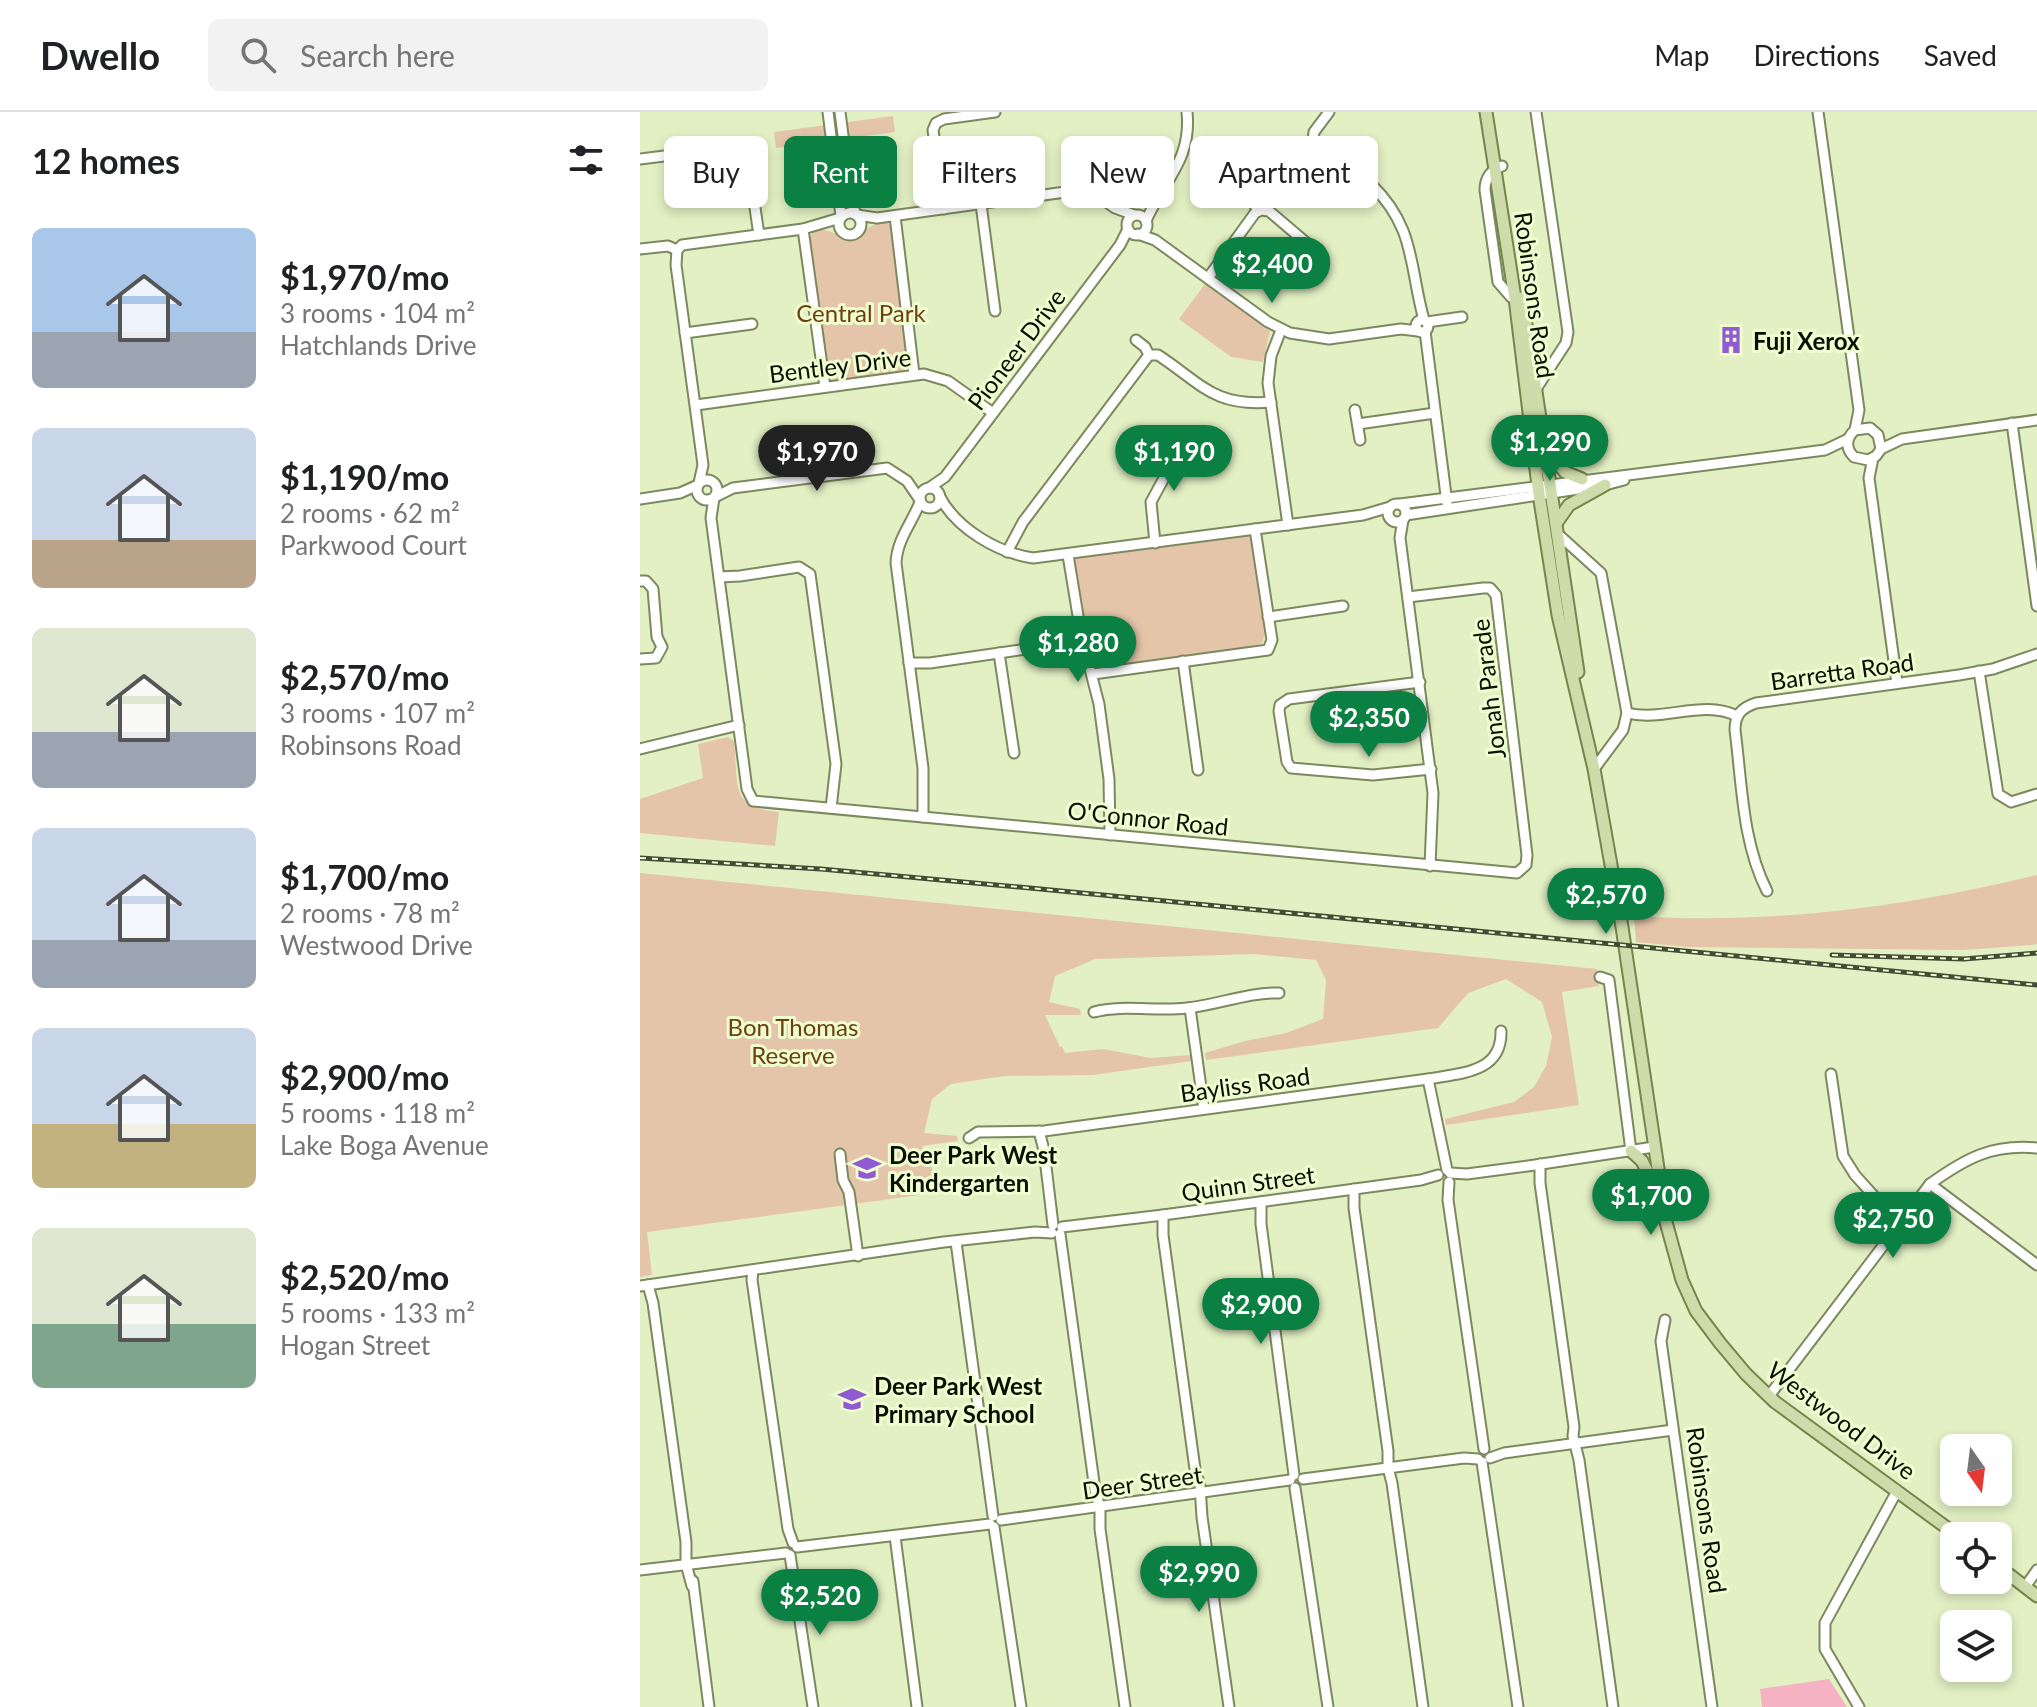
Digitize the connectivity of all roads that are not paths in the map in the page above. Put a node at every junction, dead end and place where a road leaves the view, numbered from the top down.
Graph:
1 (828, 112) edge
2 (840, 112) edge
3 (995, 112) edge
4 (1187, 112) edge
5 (1332, 112) edge
6 (1486, 112) edge
7 (1494, 112) edge
8 (1536, 112) edge
9 (1818, 112) edge
10 (640, 159) edge
11 (1498, 167) junction
12 (1174, 173) edge
13 (951, 208) edge
14 (982, 208) edge
15 (1115, 208) joint
16 (1146, 208) edge
17 (1151, 208) edge
18 (1256, 208) edge
19 (944, 209) junction
20 (1258, 211) junction
21 (856, 215) junction
22 (1135, 215) junction
23 (895, 216) junction
24 (841, 217) junction
25 (877, 218) junction
26 (1274, 218) junction
27 (1146, 222) junction
28 (1251, 222) junction
29 (819, 226) junction
30 (803, 229) junction
31 (840, 229) junction
32 (860, 229) junction
33 (1132, 231) junction
34 (759, 235) junction
35 (1155, 240) junction
36 (640, 249) edge
37 (677, 250) junction
38 (1323, 257) dead end
39 (1208, 278) junction
40 (1518, 298) junction
41 (995, 311) dead end
42 (1462, 317) dead end
43 (752, 324) dead end
44 (1422, 326) junction
45 (1281, 330) junction
46 (685, 333) junction
47 (1136, 340) dead end
48 (1149, 355) junction
49 (916, 374) junction
50 (825, 387) junction
51 (1536, 389) junction
52 (1271, 402) junction
53 (696, 405) junction
54 (1355, 410) dead end
55 (1859, 410) junction
56 (1435, 413) junction
57 (992, 415) junction
58 (2037, 420) edge
59 (2012, 423) junction
60 (1358, 424) junction
61 (1855, 430) junction
62 (1874, 432) junction
63 (1179, 433) dead end
64 (1848, 439) junction
65 (1902, 439) junction
66 (1360, 440) dead end
67 (1190, 443) junction
68 (1546, 449) junction
69 (1881, 449) junction
70 (1825, 450) junction
71 (1202, 452) dead end
72 (1854, 457) junction
73 (1873, 458) junction
74 (703, 465) junction
75 (1639, 476) junction
76 (945, 477) junction
77 (1869, 478) junction
78 (1582, 479) junction
79 (712, 481) junction
80 (907, 481) junction
81 (698, 484) junction
82 (1605, 485) junction
83 (733, 488) junction
84 (928, 488) junction
85 (1552, 488) junction
86 (1538, 490) junction
87 (680, 493) junction
88 (939, 496) junction
89 (715, 497) junction
90 (640, 499) edge
91 (702, 500) junction
92 (920, 501) junction
93 (1446, 502) junction
94 (1395, 506) junction
95 (931, 508) junction
96 (951, 515) junction
97 (1363, 515) junction
98 (711, 518) junction
99 (914, 518) junction
100 (1397, 519) junction
101 (1288, 525) junction
102 (1558, 528) junction
103 (1255, 529) junction
104 (1155, 543) junction
105 (1010, 553) junction
106 (1068, 555) junction
107 (719, 580) junction
108 (640, 584) edge
109 (1408, 597) junction
110 (1343, 606) dead end
111 (2037, 606) edge
112 (1268, 617) junction
113 (1082, 641) junction
114 (999, 653) junction
115 (2037, 654) edge
116 (640, 658) edge
117 (1183, 661) junction
118 (909, 666) junction
119 (1979, 671) junction
120 (1093, 674) junction
121 (1420, 682) junction
122 (1897, 683) junction
123 (1627, 713) junction
124 (1662, 716) junction
125 (1737, 716) junction
126 (1584, 721) junction
127 (740, 728) junction
128 (1623, 730) junction
129 (640, 749) edge
130 (1014, 753) dead end
131 (1431, 769) junction
132 (1594, 769) junction
133 (1198, 770) dead end
134 (2037, 794) edge
135 (831, 808) junction
136 (920, 817) junction
137 (1106, 835) junction
138 (1427, 866) junction
139 (1523, 869) joint
140 (1767, 891) dead end
141 (1600, 977) dead end
142 (1279, 993) dead end
143 (1190, 1008) junction
144 (1094, 1012) dead end
145 (1501, 1031) dead end
146 (1831, 1074) dead end
147 (1431, 1079) junction
148 (1204, 1109) junction
149 (1041, 1131) junction
150 (969, 1138) dead end
151 (1654, 1147) junction
152 (2037, 1148) edge
153 (1631, 1151) junction
154 (840, 1154) dead end
155 (1537, 1165) junction
156 (1444, 1177) junction
157 (1930, 1184) junction
158 (1351, 1189) junction
159 (1258, 1202) junction
160 (1665, 1215) junction
161 (1160, 1216) junction
162 (1899, 1224) junction
163 (1056, 1229) junction
164 (957, 1245) junction
165 (858, 1256) junction
166 (2037, 1265) edge
167 (753, 1273) junction
168 (647, 1285) edge
169 (1665, 1320) dead end
170 (1769, 1396) junction
171 (1673, 1430) junction
172 (1577, 1443) junction
173 (1483, 1454) junction
174 (1390, 1468) junction
175 (1297, 1482) junction
176 (1897, 1491) junction
177 (1199, 1494) junction
178 (1097, 1508) junction
179 (995, 1522) junction
180 (1940, 1523) edge
181 (893, 1536) junction
182 (791, 1550) junction
183 (689, 1563) junction
184 (640, 1570) edge
185 (2037, 1570) edge
186 (2012, 1577) edge
187 (2025, 1587) junction
188 (2037, 1596) edge
189 (1613, 1706) edge
190 (709, 1707) edge
191 (813, 1707) edge
192 (917, 1707) edge
193 (1021, 1707) edge
194 (1125, 1707) edge
195 (1229, 1707) edge
196 (1328, 1707) edge
197 (1423, 1707) edge
198 (1518, 1707) edge
199 (1712, 1707) edge
200 (1859, 1707) edge

1 - 24 street
2 - 21 street
3 - 19 street
4 - 12 street
5 - 44 street
6 - 11 main road, Robinsons Road
7 - 11 main road, Robinsons Road
8 - 51 street
9 - 55 street
10 - 34 street
11 - 40 main road, Robinsons Road
13 - 19 street
14 - 41 street
15 - 22 street
15 - 33 street
16 - 22 street
17 - 27 street
18 - 20 street
19 - 23 street
20 - 26 street
20 - 28 street
21 - 24 street
21 - 25 street
21 - 32 street
22 - 27 street
22 - 33 street
23 - 25 street
23 - 49 street
24 - 29 street
24 - 31 street
25 - 32 street
26 - 28 street
26 - 38 street
27 - 33 street
27 - 35 street
28 - 39 street
29 - 30 street
29 - 31 street
30 - 34 street
30 - 50 street
31 - 32 street
33 - 35 street
33 - 57 street, Pioneer Drive
34 - 37 street
35 - 39 street
36 - 37 street
37 - 46 street
39 - 45 street
40 - 51 main road, Robinsons Road
40 - 86 main road, Robinsons Road
42 - 44 street
43 - 46 street
44 - 45 street
44 - 56 street
45 - 52 street
46 - 53 street
47 - 48 street
48 - 52 street
48 - 105 street
49 - 50 street, Bentley Drive
49 - 57 street, Bentley Drive
50 - 53 street, Bentley Drive
51 - 68 main road, Robinsons Road
52 - 101 street
53 - 74 street
54 - 60 street
55 - 61 street
55 - 62 street
56 - 60 street
56 - 93 street
57 - 76 street, Pioneer Drive
58 - 59 street
59 - 65 street
59 - 111 street
60 - 66 street
61 - 62 street
61 - 64 street
62 - 65 street
62 - 69 street
63 - 67 street
64 - 70 street
64 - 72 street
65 - 69 street
67 - 71 street
67 - 104 street
68 - 78 main road
68 - 85 main road, Robinsons Road
69 - 73 street
70 - 72 street
70 - 75 street
72 - 73 street
72 - 77 street
73 - 77 street
74 - 79 street
74 - 81 street
75 - 78 street
75 - 82 street
76 - 84 street, Pioneer Drive
76 - 88 street, Pioneer Drive
77 - 122 street
78 - 85 street
79 - 81 street
79 - 83 street
79 - 89 street
80 - 83 street
80 - 84 street
80 - 92 street
81 - 87 street
81 - 91 street
82 - 85 street
82 - 102 main road
83 - 89 street
84 - 88 street
84 - 92 street
85 - 86 street
85 - 102 main road, Robinsons Road
86 - 93 street
86 - 126 main road, Robinsons Road
87 - 90 street
87 - 91 street
88 - 95 street
88 - 96 street
89 - 91 street
89 - 98 street
91 - 98 street
92 - 95 street
92 - 99 street
93 - 94 street
93 - 100 street
94 - 97 street
94 - 100 street
94 - 100 street
95 - 96 street
95 - 99 street
96 - 105 street
97 - 100 street
97 - 101 street
98 - 107 street
99 - 118 street
100 - 109 street
101 - 103 street
102 - 123 street
102 - 126 main road, Robinsons Road
103 - 104 street
103 - 112 street
104 - 106 street
105 - 106 street
106 - 113 street
107 - 127 street
107 - 135 street
108 - 116 street
109 - 121 street
109 - 139 street, Jonah Parade
110 - 112 street
112 - 117 street
113 - 114 street
113 - 120 street
114 - 118 street
114 - 130 street
115 - 119 street, Barretta Road
117 - 120 street
117 - 133 street
118 - 136 street
119 - 122 street, Barretta Road
119 - 134 street
120 - 137 street
121 - 131 street
121 - 131 street
122 - 125 street, Barretta Road
123 - 124 street
123 - 128 street
124 - 125 street
124 - 128 street
125 - 140 street
126 - 132 main road, Robinsons Road
127 - 129 street
127 - 135 street, O'Connor Road
128 - 132 street
131 - 138 street
132 - 151 main road, Robinsons Road
135 - 136 street, O'Connor Road
136 - 137 street, O'Connor Road
137 - 138 street, O'Connor Road
138 - 139 street, O'Connor Road
141 - 153 street
142 - 143 street
143 - 144 street
143 - 148 street
145 - 147 street, Bayliss Road
146 - 162 street
147 - 148 street, Bayliss Road
147 - 156 street
148 - 149 street, Bayliss Road
149 - 150 street, Bayliss Road
149 - 163 street
151 - 153 street, Quinn Street
151 - 160 main road, Westwood Drive
152 - 157 street
153 - 155 street, Quinn Street
153 - 160 main road
154 - 165 street
155 - 156 street, Quinn Street
155 - 172 street
156 - 158 street, Quinn Street
156 - 173 street
157 - 162 street
157 - 166 street
158 - 159 street, Quinn Street
158 - 174 street
159 - 161 street, Quinn Street
159 - 175 street
160 - 170 main road, Westwood Drive
161 - 163 street, Quinn Street
161 - 177 street
162 - 170 street
163 - 164 street, Quinn Street
163 - 178 street
164 - 165 street, Quinn Street
164 - 179 street
165 - 167 street, Quinn Street
167 - 168 street, Quinn Street
167 - 182 street
168 - 183 street
169 - 171 street, Robinsons Road
170 - 176 main road, Westwood Drive
171 - 172 street, Deer Street
171 - 199 street, Robinsons Road
172 - 173 street, Deer Street
172 - 189 street
173 - 174 street, Deer Street
173 - 198 street
174 - 175 street, Deer Street
174 - 197 street
175 - 177 street, Deer Street
175 - 196 street
176 - 180 main road, Westwood Drive
176 - 200 street
177 - 178 street, Deer Street
177 - 195 street
178 - 179 street, Deer Street
178 - 194 street
179 - 181 street, Deer Street
179 - 193 street
181 - 182 street, Deer Street
181 - 192 street
182 - 183 street, Deer Street
182 - 191 street
183 - 184 street, Deer Street
183 - 190 street
185 - 187 street
186 - 187 main road
187 - 188 main road

